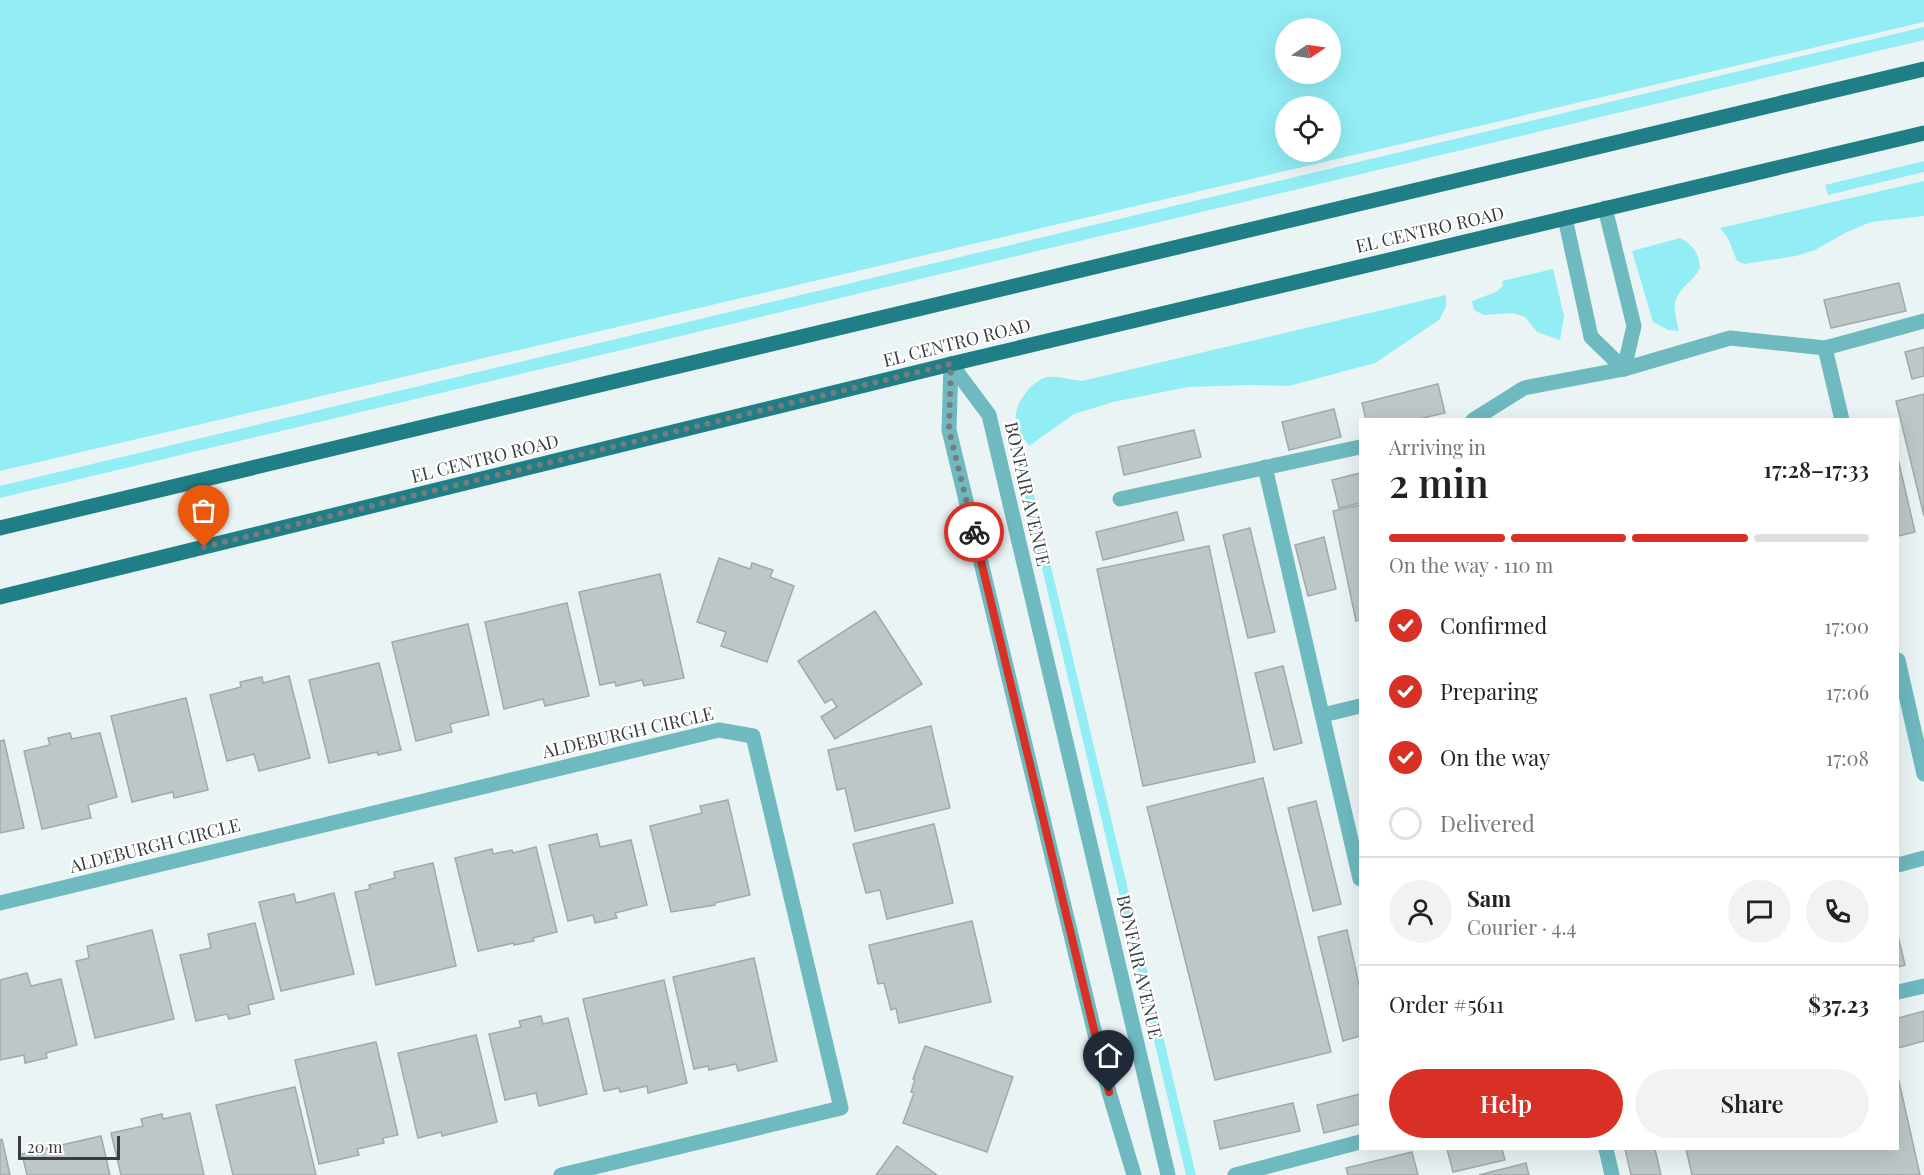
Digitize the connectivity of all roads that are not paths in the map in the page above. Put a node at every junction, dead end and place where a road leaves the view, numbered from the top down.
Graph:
1 (1924, 69) edge
2 (1924, 133) edge
3 (1605, 208) junction
4 (1565, 218) junction
5 (1924, 321) edge
6 (1825, 348) junction
7 (951, 364) junction
8 (1624, 369) junction
9 (1476, 418) edge
10 (1842, 418) edge
11 (1359, 447) edge
12 (1265, 467) junction
13 (1120, 499) dead end
14 (0, 528) edge
15 (0, 597) edge
16 (1899, 664) edge
17 (1359, 706) edge
18 (1323, 715) junction
19 (1920, 738) edge
20 (1924, 774) edge
21 (1924, 858) edge
22 (1899, 865) edge
23 (1359, 875) edge
24 (0, 903) edge
25 (1924, 986) edge
26 (1899, 992) edge
27 (1359, 1142) edge
28 (1606, 1150) edge
29 (561, 1175) edge
30 (1134, 1175) edge
31 (1168, 1175) edge
32 (1235, 1175) edge
33 (1612, 1175) edge

1 - 14 main road
2 - 3 main road, EL CENTRO ROAD
3 - 4 main road, EL CENTRO ROAD
3 - 8 street
4 - 7 main road, EL CENTRO ROAD
4 - 8 street
5 - 6 street
6 - 8 street
6 - 10 street
7 - 15 main road, EL CENTRO ROAD
7 - 30 street
7 - 31 street, BONFAIR AVENUE
8 - 9 street
11 - 12 street
12 - 13 street
12 - 18 street
16 - 19 street
17 - 18 street
18 - 23 street
19 - 20 street
21 - 22 street
24 - 29 street, ALDEBURGH CIRCLE
25 - 26 street
27 - 32 street
28 - 33 street

